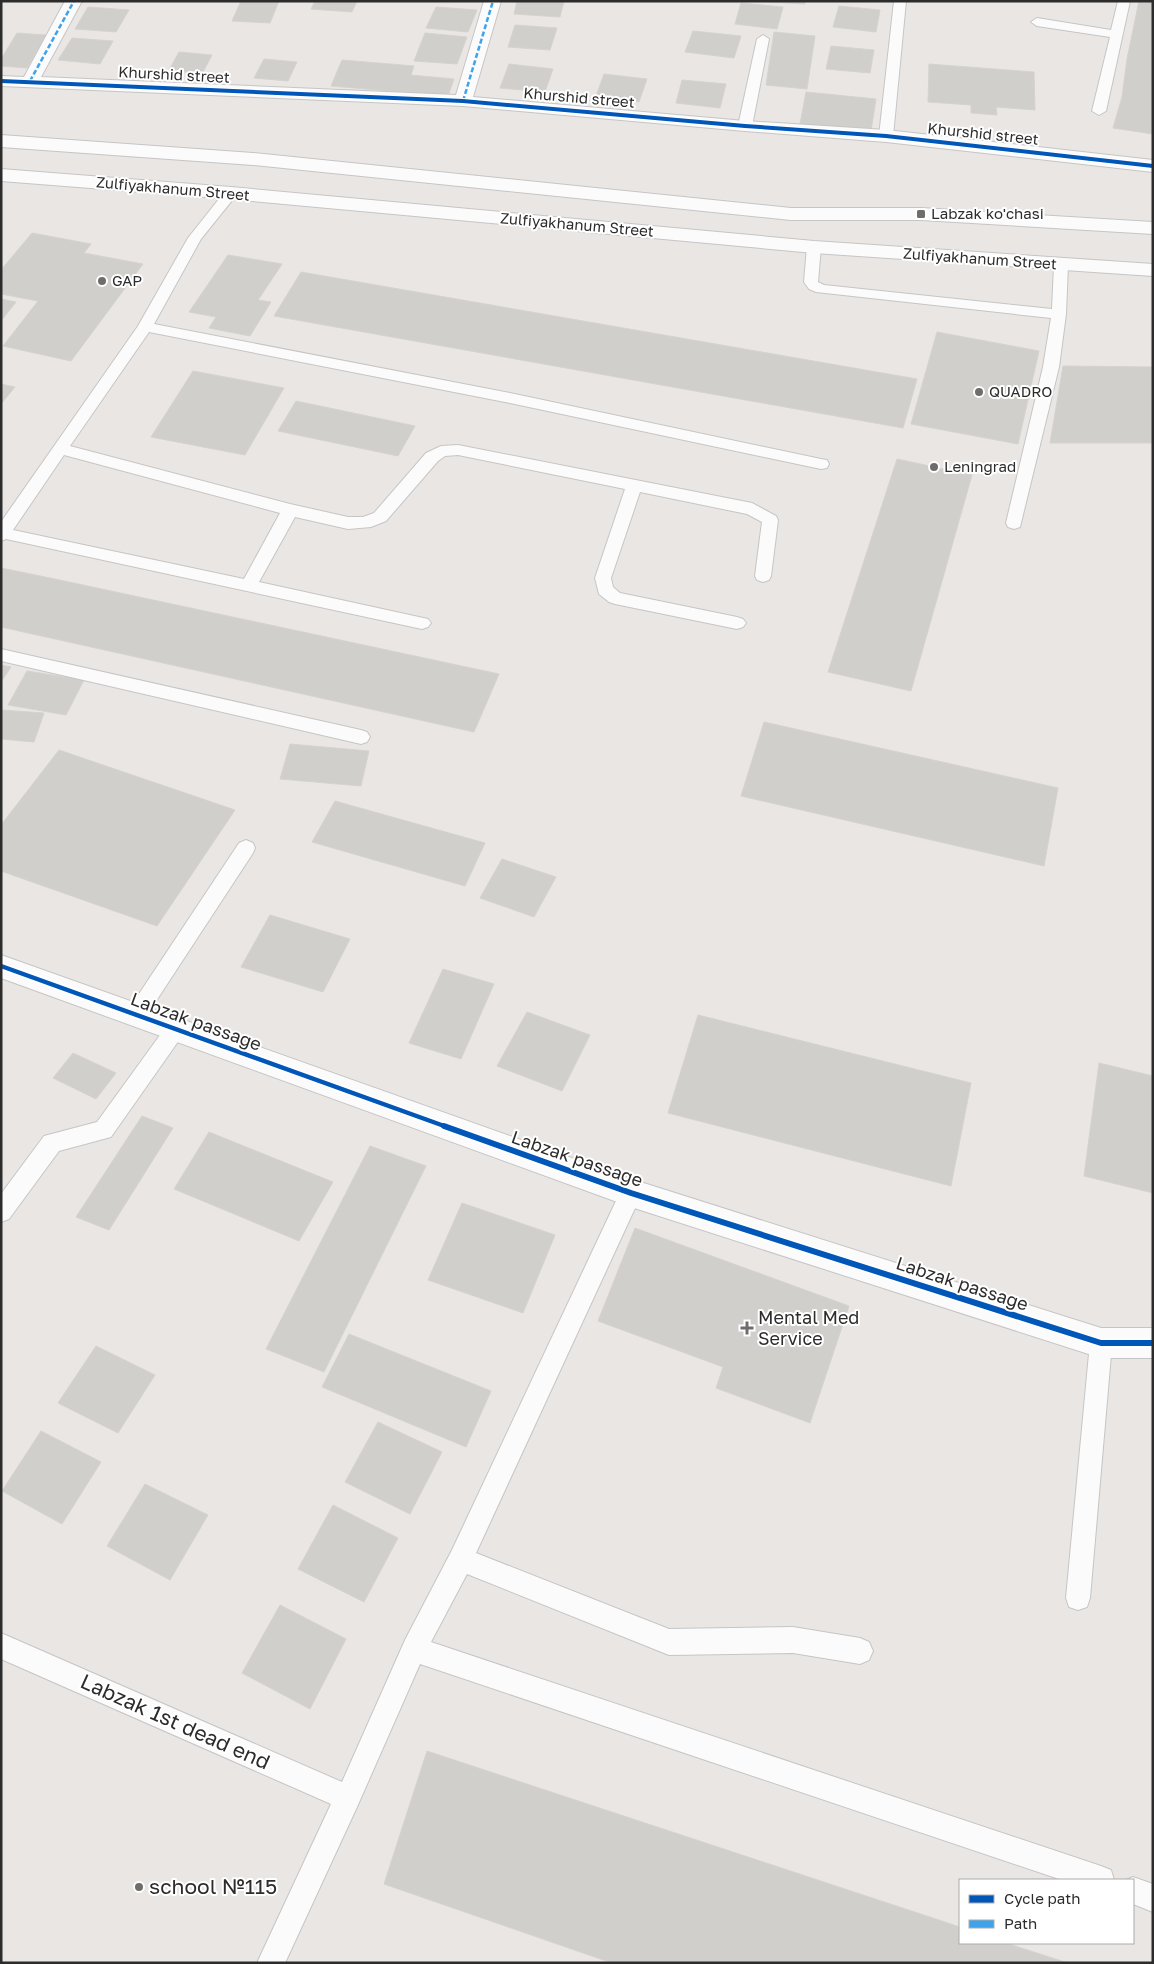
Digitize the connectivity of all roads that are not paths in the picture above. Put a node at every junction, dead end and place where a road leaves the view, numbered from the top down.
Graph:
1 (74, 1) edge
2 (492, 1) edge
3 (900, 1) edge
4 (1124, 1) edge
5 (1036, 22) dead end
6 (1116, 34) junction
7 (763, 40) dead end
8 (30, 81) junction
9 (1, 82) edge
10 (464, 101) junction
11 (1099, 111) dead end
12 (745, 126) junction
13 (886, 136) junction
14 (1, 141) edge
15 (1153, 166) edge
16 (1, 175) edge
17 (231, 193) junction
18 (1153, 228) edge
19 (814, 248) junction
20 (1061, 265) junction
21 (1116, 269) junction
22 (1153, 270) edge
23 (1153, 274) edge
24 (1059, 314) junction
25 (145, 327) junction
26 (60, 449) junction
27 (821, 464) dead end
28 (634, 486) junction
29 (290, 510) junction
30 (1014, 523) dead end
31 (2, 534) edge
32 (763, 576) dead end
33 (248, 586) junction
34 (422, 623) dead end
35 (737, 623) dead end
36 (1, 655) edge
37 (361, 737) dead end
38 (246, 848) dead end
39 (1, 966) edge
40 (136, 1015) junction
41 (175, 1030) junction
42 (632, 1193) junction
43 (1, 1212) edge
44 (1101, 1343) junction
45 (1153, 1343) edge
46 (461, 1559) junction
47 (1078, 1598) dead end
48 (1, 1646) edge
49 (414, 1649) junction
50 (860, 1651) dead end
51 (348, 1798) junction
52 (1098, 1879) edge
53 (1134, 1891) edge
54 (1153, 1898) edge
55 (271, 1963) edge

1 - 8 street
2 - 10 street
3 - 13 lane
4 - 6 lane
5 - 6 lane
6 - 11 lane
7 - 12 lane
8 - 9 street, Khurshid street
8 - 10 street, Khurshid street
10 - 12 street, Khurshid street
12 - 13 street, Khurshid street
13 - 15 street, Khurshid street
14 - 18 street, Zulfiyakhanum Street
16 - 17 street, Zulfiyakhanum Street
17 - 19 street, Zulfiyakhanum Street
17 - 25 lane
19 - 20 street, Zulfiyakhanum Street
19 - 24 lane
20 - 21 street, Zulfiyakhanum Street
20 - 24 lane
21 - 22 street, Zulfiyakhanum Street
21 - 23 street
24 - 30 lane
25 - 26 lane
25 - 27 lane
26 - 29 lane
26 - 31 lane
28 - 29 lane
28 - 32 lane
28 - 35 lane
29 - 33 lane
31 - 33 lane
33 - 34 lane
36 - 37 lane
38 - 40 lane
39 - 40 street, Labzak passage
40 - 41 street, Labzak passage
41 - 42 street, Labzak passage
41 - 43 lane
42 - 44 street, Labzak passage
42 - 46 lane
44 - 45 street, Labzak passage
44 - 47 lane
46 - 49 lane
46 - 50 lane
48 - 51 lane, Labzak 1st dead end
49 - 51 lane
49 - 52 lane
51 - 55 lane
53 - 54 lane

